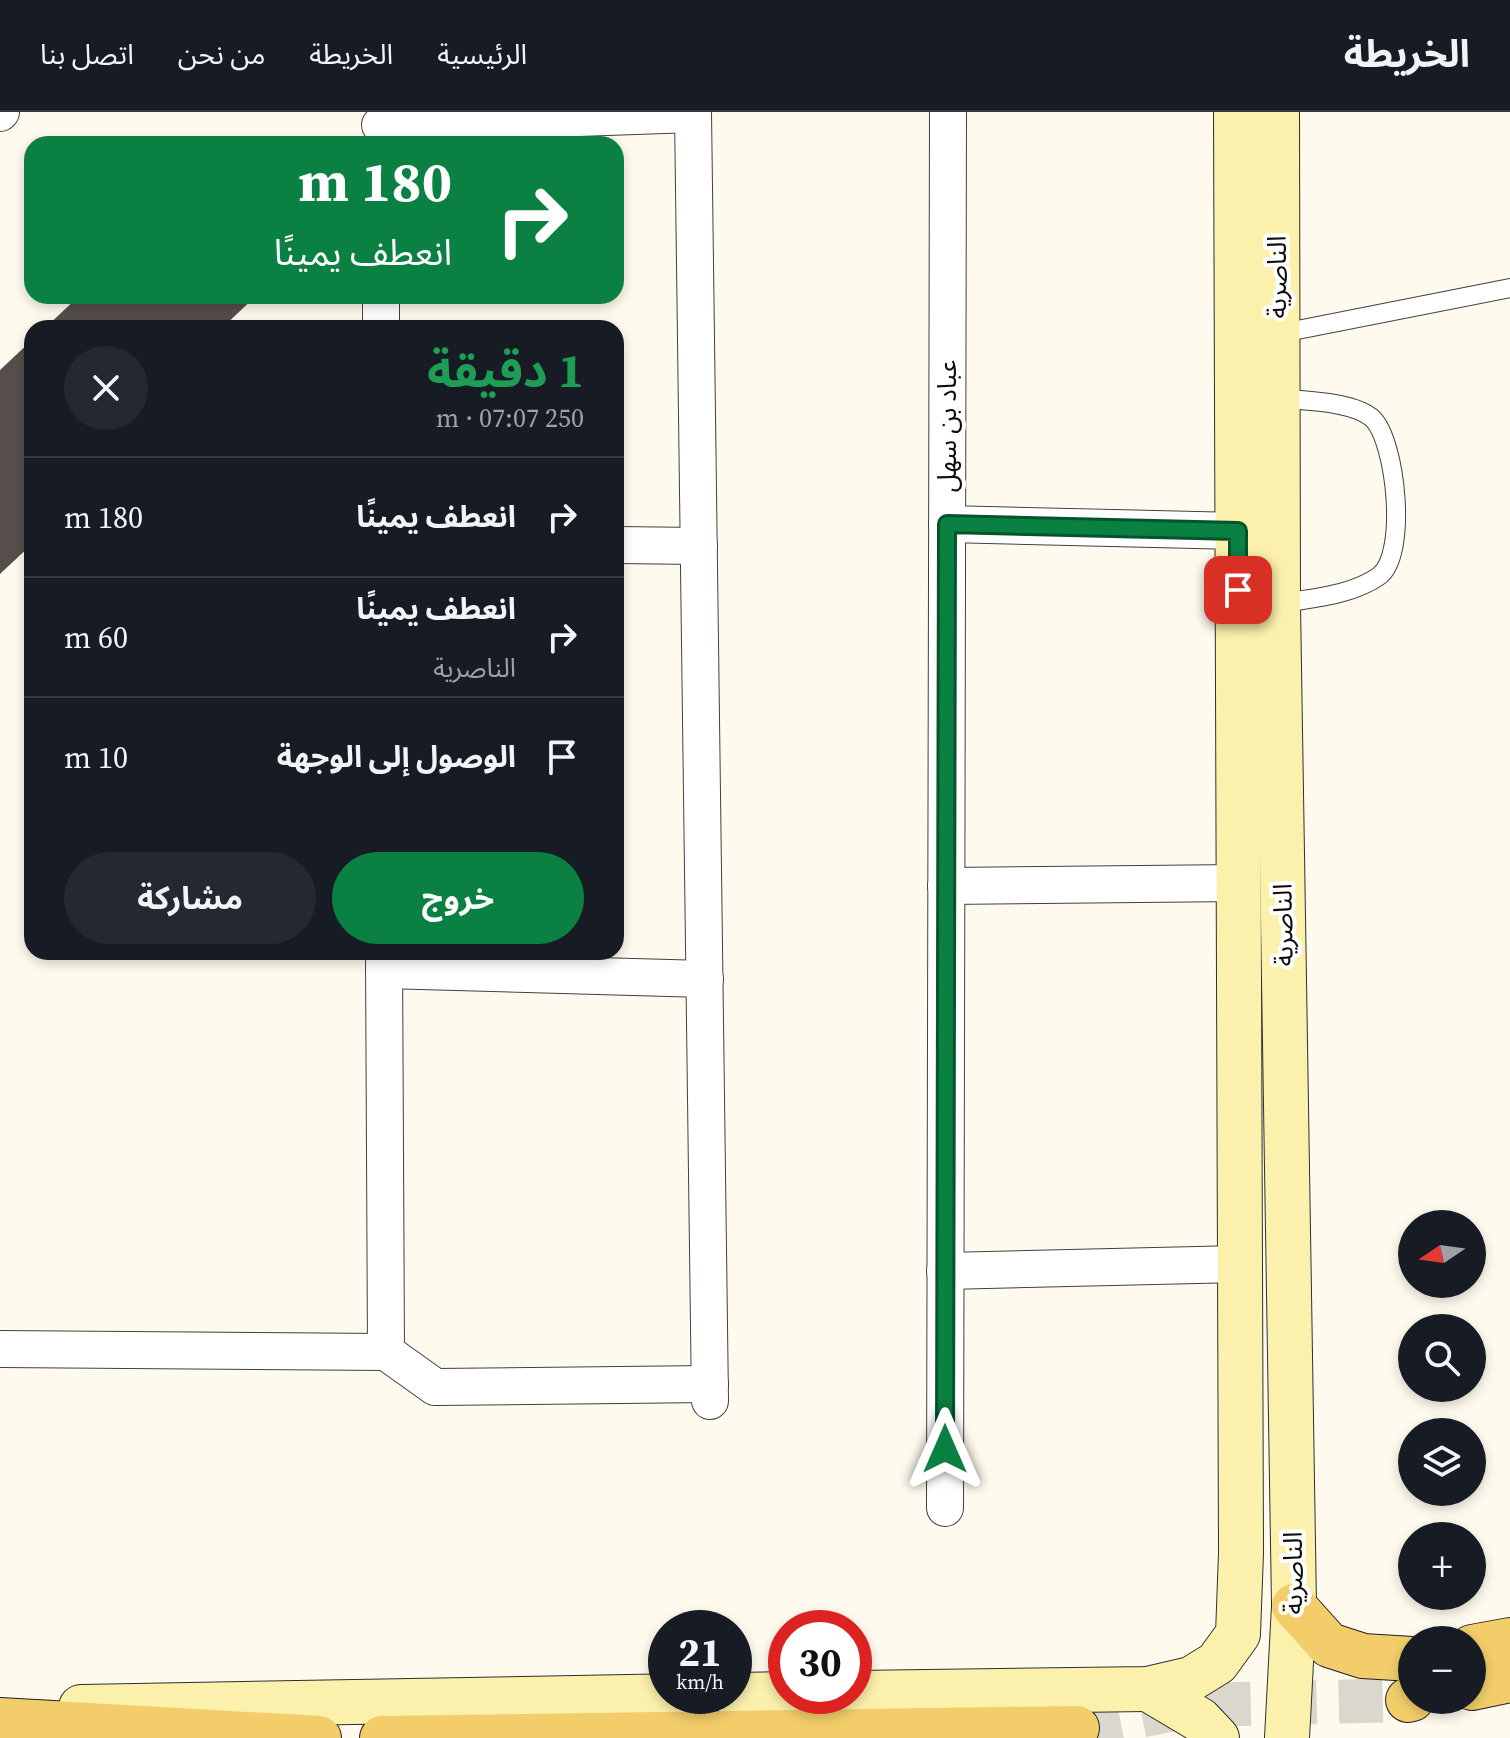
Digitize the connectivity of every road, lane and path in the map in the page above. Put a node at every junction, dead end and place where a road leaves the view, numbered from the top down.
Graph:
1 (948, 112) edge
2 (1236, 112) edge
3 (1277, 112) edge
4 (693, 113) edge
5 (380, 127) edge
6 (1510, 288) edge
7 (1277, 334) junction
8 (1277, 398) junction
9 (947, 524) junction
10 (1238, 531) junction
11 (624, 545) edge
12 (699, 546) junction
13 (1278, 604) junction
14 (1239, 883) junction
15 (946, 886) junction
16 (384, 961) edge
17 (705, 979) junction
18 (1240, 1264) junction
19 (945, 1271) junction
20 (0, 1349) edge
21 (386, 1352) junction
22 (945, 1508) dead end
23 (1294, 1606) junction
24 (1510, 1640) edge
25 (1486, 1644) edge
26 (1398, 1678) edge
27 (1510, 1680) edge
28 (1486, 1685) edge
29 (1148, 1689) junction
30 (872, 1693) edge
31 (648, 1697) edge
32 (0, 1709) edge
33 (0, 1720) edge
34 (1077, 1728) tunnel mouth
35 (319, 1738) edge
36 (382, 1738) edge
37 (1217, 1738) edge
38 (1287, 1738) edge

1 - 9 street, عباد بن سهل
2 - 10 street, الناصرية
3 - 7 street, الناصرية
4 - 5 street
4 - 12 street
6 - 7 lane
7 - 8 street, الناصرية
8 - 13 street, الناصرية
8 - 13 lane
9 - 10 street
9 - 15 street, عباد بن سهل
10 - 14 street, الناصرية
11 - 12 street
12 - 17 street
13 - 23 street, الناصرية
14 - 15 street
14 - 18 street, الناصرية
15 - 19 street, عباد بن سهل
16 - 17 street
16 - 21 street
17 - 21 street
18 - 19 street
18 - 29 street, الناصرية
19 - 22 street, عباد بن سهل
20 - 21 street
23 - 26 main road
23 - 38 street, الناصرية
24 - 25 main road
27 - 28 main road
29 - 30 street
29 - 37 street
31 - 32 street
33 - 35 main road
34 - 36 main road

